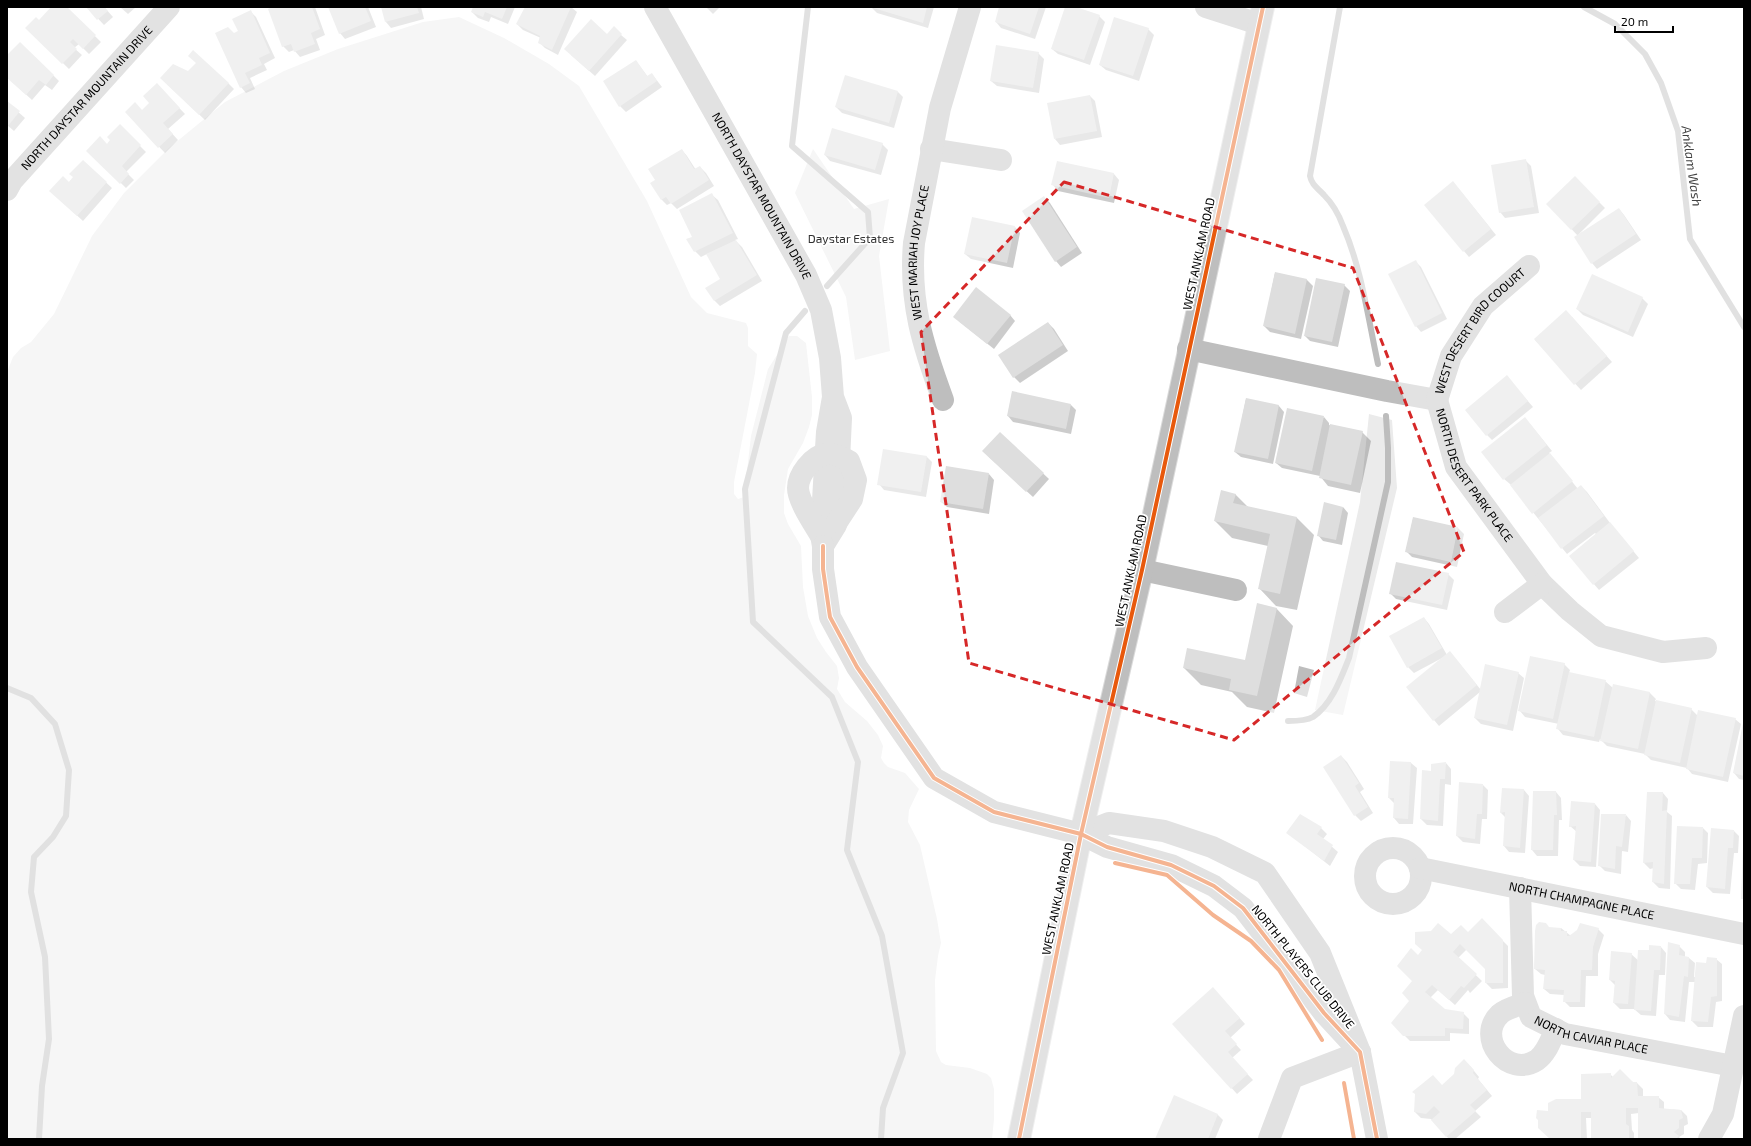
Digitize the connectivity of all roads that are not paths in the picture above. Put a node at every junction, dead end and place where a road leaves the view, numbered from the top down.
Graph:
1 (169, 7) edge
2 (655, 7) edge
3 (970, 7) edge
4 (1206, 7) edge
5 (1261, 16) edge
6 (931, 149) junction
7 (1000, 160) dead end
8 (7, 190) edge
9 (1529, 266) dead end
10 (1188, 349) junction
11 (943, 400) dead end
12 (1437, 400) junction
13 (832, 455) junction
14 (826, 536) junction
15 (1142, 570) junction
16 (1542, 584) junction
17 (1236, 590) dead end
18 (1505, 612) dead end
19 (1706, 648) dead end
20 (1081, 834) junction
21 (1420, 868) dead end
22 (1520, 888) junction
23 (1744, 934) edge
24 (1525, 1003) junction
25 (1744, 1016) edge
26 (1556, 1029) junction
27 (1741, 1044) edge
28 (1360, 1052) junction
29 (1733, 1066) junction
30 (1019, 1139) edge
31 (1269, 1139) edge
32 (1377, 1139) edge
33 (1709, 1139) edge

1 - 8 street, NORTH DAYSTAR MOUNTAIN DRIVE
2 - 13 street, NORTH DAYSTAR MOUNTAIN DRIVE
3 - 6 street, WEST MARIAH JOY PLACE
4 - 5 street
5 - 10 street, WEST ANKLAM ROAD
6 - 7 street
6 - 11 street, WEST MARIAH JOY PLACE
9 - 12 street, WEST DESERT BIRD COOURT
10 - 12 street, NORTH DESERT PARK PLACE
10 - 15 street, WEST ANKLAM ROAD
12 - 16 street, NORTH DESERT PARK PLACE
13 - 14 street, NORTH DAYSTAR MOUNTAIN DRIVE
13 - 14 street
14 - 20 street, NORTH DAYSTAR MOUNTAIN DRIVE
15 - 17 street
15 - 20 street, WEST ANKLAM ROAD
16 - 18 street
16 - 19 street, NORTH DESERT PARK PLACE
20 - 28 street, NORTH PLAYERS CLUB DRIVE
20 - 28 street, NORTH PLAYERS CLUB DRIVE
20 - 30 street, WEST ANKLAM ROAD
21 - 22 street, NORTH CHAMPAGNE PLACE
22 - 23 street, NORTH CHAMPAGNE PLACE
22 - 24 street, NORTH CAVIAR PLACE
24 - 26 street, NORTH CAVIAR PLACE
24 - 26 street
25 - 27 street
26 - 29 street, NORTH CAVIAR PLACE
27 - 29 street
28 - 31 street
28 - 32 street, NORTH PLAYERS CLUB DRIVE
29 - 33 street

